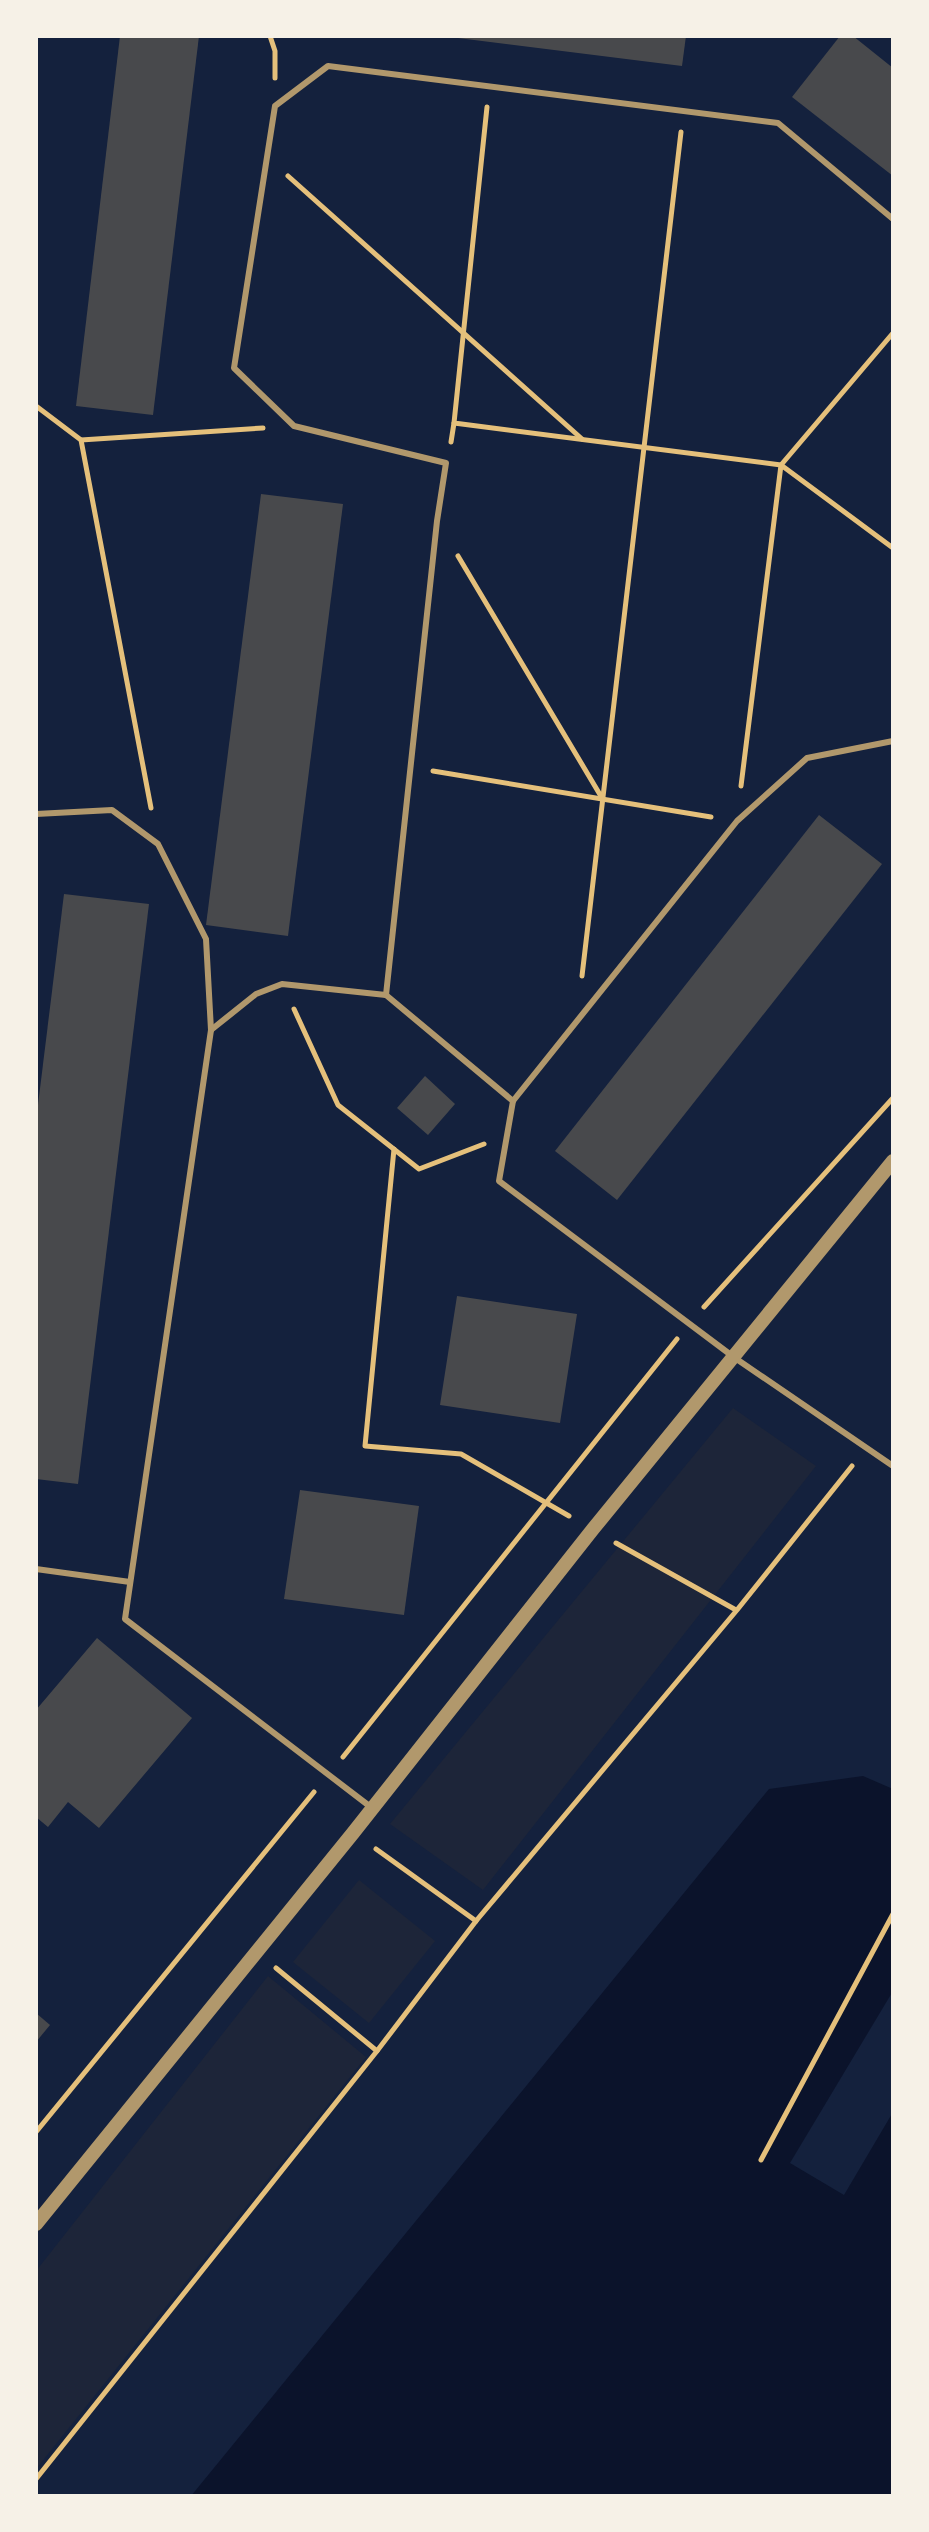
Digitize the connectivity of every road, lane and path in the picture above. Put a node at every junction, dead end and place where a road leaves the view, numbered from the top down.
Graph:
1 (270, 36) edge
2 (489, 86) junction
3 (275, 106) junction
4 (683, 111) junction
5 (267, 157) junction
6 (893, 219) edge
7 (464, 333) junction
8 (893, 333) edge
9 (36, 406) edge
10 (294, 426) junction
11 (81, 440) junction
12 (583, 440) junction
13 (644, 447) junction
14 (781, 465) junction
15 (437, 521) junction
16 (893, 548) edge
17 (893, 741) edge
18 (412, 768) junction
19 (603, 800) junction
20 (36, 814) edge
21 (737, 821) junction
22 (158, 844) junction
23 (282, 984) junction
24 (386, 995) junction
25 (577, 1021) junction
26 (211, 1030) junction
27 (893, 1098) edge
28 (513, 1101) junction
29 (507, 1136) junction
30 (394, 1149) junction
31 (893, 1161) edge
32 (689, 1323) junction
33 (735, 1358) junction
34 (867, 1446) junction
35 (893, 1466) edge
36 (546, 1503) junction
37 (593, 1529) junction
38 (36, 1569) edge
39 (130, 1582) junction
40 (737, 1610) junction
41 (328, 1775) junction
42 (372, 1808) junction
43 (353, 1833) junction
44 (893, 1914) edge
45 (476, 1921) junction
46 (255, 1951) junction
47 (377, 2051) junction
48 (36, 2132) edge
49 (761, 2160) dead end
50 (36, 2224) edge
51 (36, 2479) edge

1 - 3 path
2 - 3 lane
2 - 4 lane
2 - 7 path
3 - 5 lane
4 - 6 lane
4 - 13 path
5 - 7 path
5 - 10 lane
7 - 12 path
7 - 12 path
8 - 14 path
9 - 11 path
10 - 11 path
10 - 15 lane
11 - 22 path
12 - 13 path
13 - 14 path
13 - 19 path
14 - 16 path
14 - 21 path
15 - 18 lane
15 - 19 path
17 - 21 lane
18 - 19 path
18 - 24 lane
19 - 21 path
19 - 25 path
20 - 22 lane
21 - 25 lane
22 - 26 lane
23 - 24 lane
23 - 26 lane
23 - 30 path
24 - 28 lane
25 - 28 lane
26 - 39 lane
27 - 32 path
28 - 29 lane
29 - 30 path
29 - 32 lane
30 - 36 path
31 - 33 street
32 - 33 lane
32 - 36 path
33 - 34 lane
33 - 37 street
34 - 35 lane
34 - 40 path
36 - 37 path
36 - 41 path
37 - 40 path
37 - 42 street
38 - 39 lane
39 - 41 lane
40 - 45 path
41 - 42 lane
41 - 48 path
42 - 43 street
43 - 45 path
43 - 46 street
44 - 49 path
45 - 47 path
46 - 47 path
46 - 50 street
47 - 51 path

